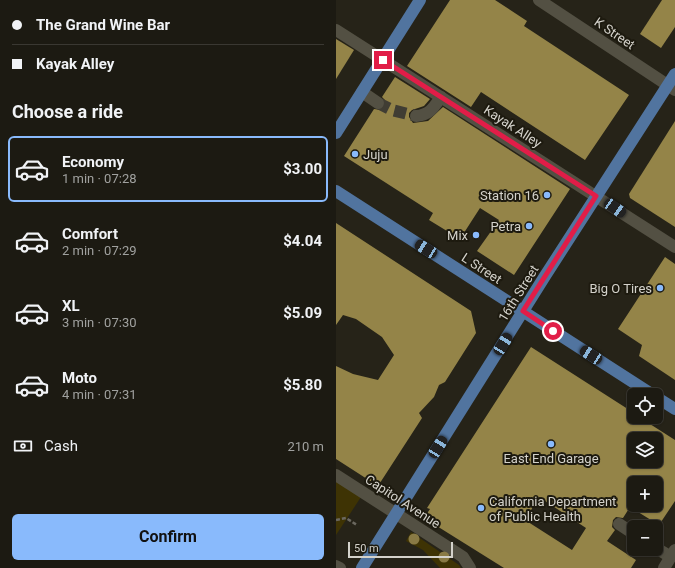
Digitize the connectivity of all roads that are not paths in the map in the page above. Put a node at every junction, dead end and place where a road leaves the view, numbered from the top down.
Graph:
1 (420, 0) edge
2 (539, 0) edge
3 (336, 30) edge
4 (383, 60) junction
5 (675, 74) edge
6 (671, 88) edge
7 (362, 92) junction
8 (441, 97) junction
9 (378, 103) tunnel mouth
10 (416, 116) tunnel mouth
11 (336, 132) edge
12 (336, 191) edge
13 (596, 196) junction
14 (675, 247) edge
15 (523, 311) junction
16 (642, 388) edge
17 (663, 401) edge
18 (675, 409) edge
19 (336, 475) edge
20 (397, 514) junction
21 (619, 524) dead end
22 (627, 529) edge
23 (336, 566) edge
24 (340, 568) edge
25 (362, 568) edge
26 (470, 568) edge

1 - 4 main road
2 - 6 street, K Street
3 - 4 street, Kayak Alley
4 - 7 main road
4 - 8 street, Kayak Alley
5 - 6 main road, 16th Street
6 - 13 main road, 16th Street
7 - 9 street
7 - 11 main road
8 - 10 street
8 - 13 street, Kayak Alley
12 - 15 main road, L Street
13 - 14 street, Kayak Alley
13 - 15 main road, 16th Street
15 - 16 main road, L Street
15 - 20 main road, 16th Street
17 - 18 main road
19 - 20 street, Capitol Avenue
20 - 25 main road, 16th Street
20 - 26 street, Capitol Avenue
21 - 22 street
23 - 24 street

